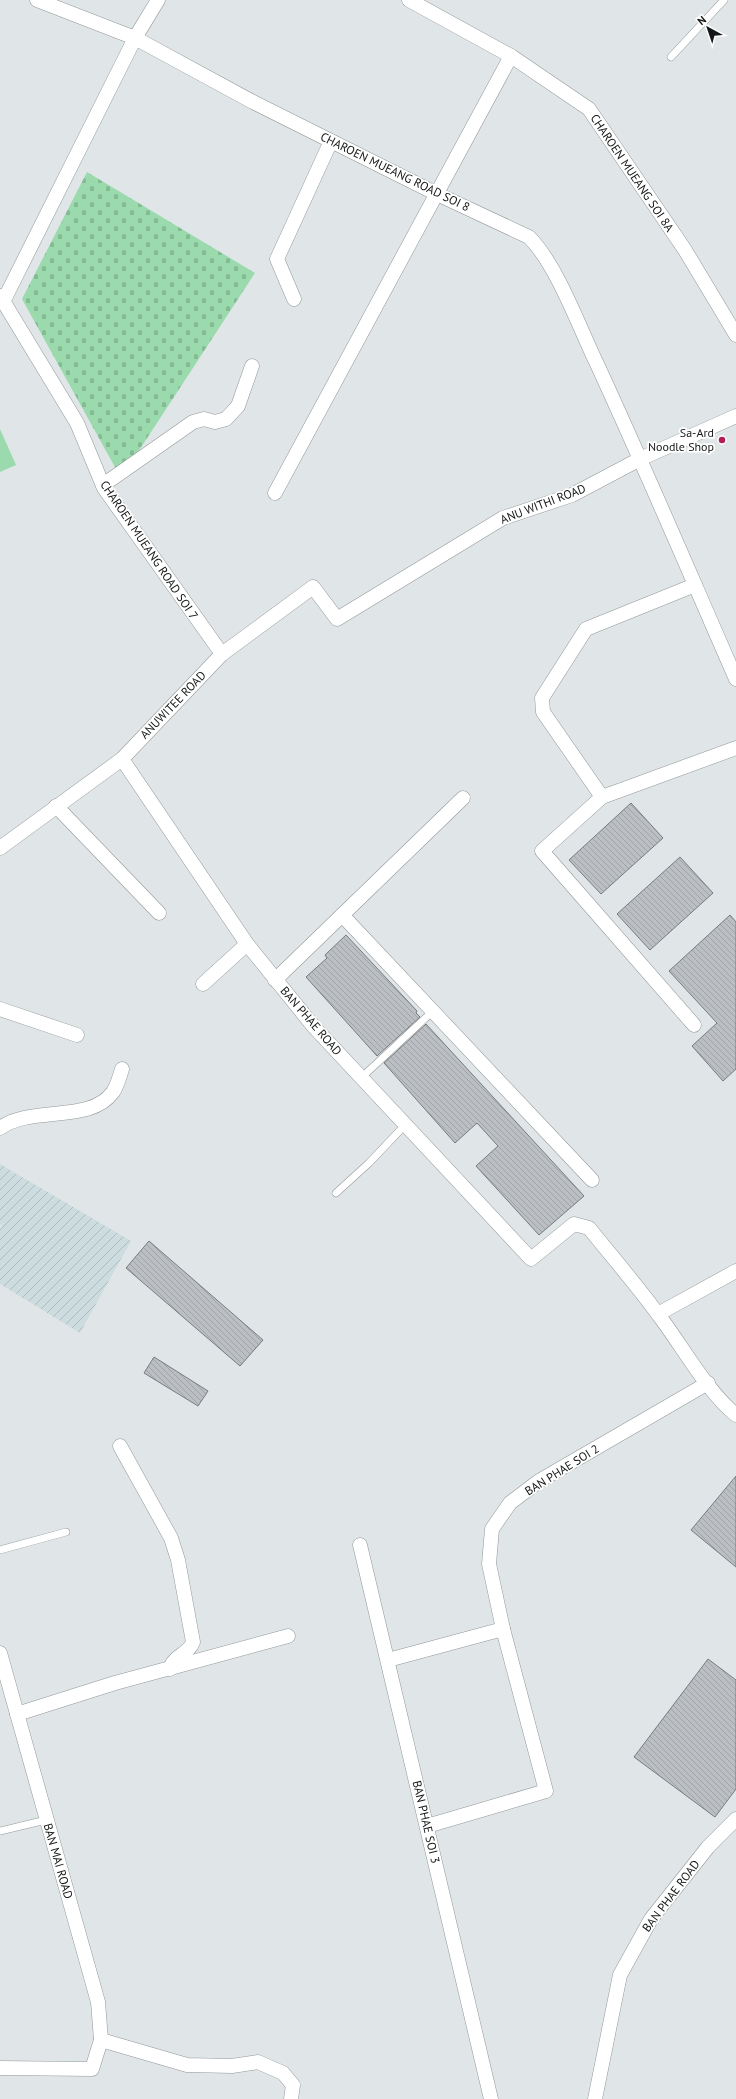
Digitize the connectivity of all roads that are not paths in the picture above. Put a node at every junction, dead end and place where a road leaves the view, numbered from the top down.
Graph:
1 (37, 0) edge
2 (158, 0) edge
3 (409, 0) edge
4 (724, 0) edge
5 (135, 38) junction
6 (511, 56) junction
7 (671, 57) dead end
8 (331, 141) junction
9 (436, 193) junction
10 (2, 298) edge
11 (294, 299) dead end
12 (736, 334) edge
13 (252, 366) dead end
14 (736, 416) edge
15 (640, 459) junction
16 (103, 485) junction
17 (275, 493) dead end
18 (696, 586) junction
19 (337, 619) joint
20 (222, 654) junction
21 (736, 679) edge
22 (736, 748) edge
23 (122, 759) junction
24 (602, 797) junction
25 (463, 798) dead end
26 (56, 806) junction
27 (0, 848) edge
28 (159, 913) dead end
29 (342, 915) junction
30 (247, 944) junction
31 (275, 980) junction
32 (202, 984) dead end
33 (0, 1009) edge
34 (433, 1011) junction
35 (694, 1025) dead end
36 (78, 1035) dead end
37 (122, 1069) dead end
38 (361, 1078) junction
39 (405, 1125) junction
40 (0, 1128) edge
41 (592, 1180) dead end
42 (336, 1193) dead end
43 (736, 1271) edge
44 (658, 1314) junction
45 (708, 1383) junction
46 (736, 1415) edge
47 (120, 1446) dead end
48 (66, 1532) dead end
49 (360, 1545) dead end
50 (0, 1550) edge
51 (503, 1629) junction
52 (288, 1636) dead end
53 (0, 1653) edge
54 (388, 1660) junction
55 (170, 1669) junction
56 (17, 1714) junction
57 (736, 1819) edge
58 (46, 1820) junction
59 (427, 1826) junction
60 (0, 1831) edge
61 (101, 2040) junction
62 (0, 2068) edge
63 (291, 2099) edge
64 (491, 2099) edge
65 (595, 2099) edge

1 - 5 street, CHAROEN MUEANG ROAD SOI 8
2 - 5 street
3 - 6 street, CHAROEN MUEANG SOI 8A
4 - 7 lane
5 - 8 street, CHAROEN MUEANG ROAD SOI 8
5 - 10 street
6 - 9 street
6 - 12 street, CHAROEN MUEANG SOI 8A
8 - 9 street, CHAROEN MUEANG ROAD SOI 8
8 - 11 street
9 - 15 street, CHAROEN MUEANG ROAD SOI 8
9 - 17 street
10 - 16 street, CHAROEN MUEANG ROAD SOI 7
13 - 16 street
14 - 15 street, ANU WITHI ROAD
15 - 18 street, CHAROEN MUEANG ROAD SOI 8
15 - 19 street, ANU WITHI ROAD
16 - 20 street, CHAROEN MUEANG ROAD SOI 7
18 - 21 street, CHAROEN MUEANG ROAD SOI 8
18 - 24 street
19 - 20 street, ANUWITEE ROAD
20 - 23 street, ANUWITEE ROAD
22 - 24 street
23 - 26 street, ANUWITEE ROAD
23 - 30 street, BAN PHAE ROAD
24 - 35 street
25 - 29 street
26 - 27 street, ANUWITEE ROAD
26 - 28 street
29 - 31 street
29 - 34 street
30 - 31 street, BAN PHAE ROAD
30 - 32 street
31 - 38 street, BAN PHAE ROAD
33 - 36 street
34 - 38 lane
34 - 41 street
37 - 40 street
38 - 39 street, BAN PHAE ROAD
39 - 42 lane
39 - 44 street, BAN PHAE ROAD
43 - 44 street
44 - 45 street
45 - 46 street
45 - 51 street, BAN PHAE SOI 2
47 - 55 street
48 - 50 lane
49 - 54 street, BAN PHAE SOI 3
51 - 54 street
51 - 59 street, BAN PHAE SOI 2
52 - 55 street
53 - 56 street, BAN MAI ROAD
54 - 59 street, BAN PHAE SOI 3
55 - 56 street
56 - 58 street, BAN MAI ROAD
57 - 65 street, BAN PHAE ROAD
58 - 60 lane
58 - 61 street, BAN MAI ROAD
59 - 64 street, BAN PHAE SOI 3
61 - 62 street, BAN MAI ROAD
61 - 63 street

